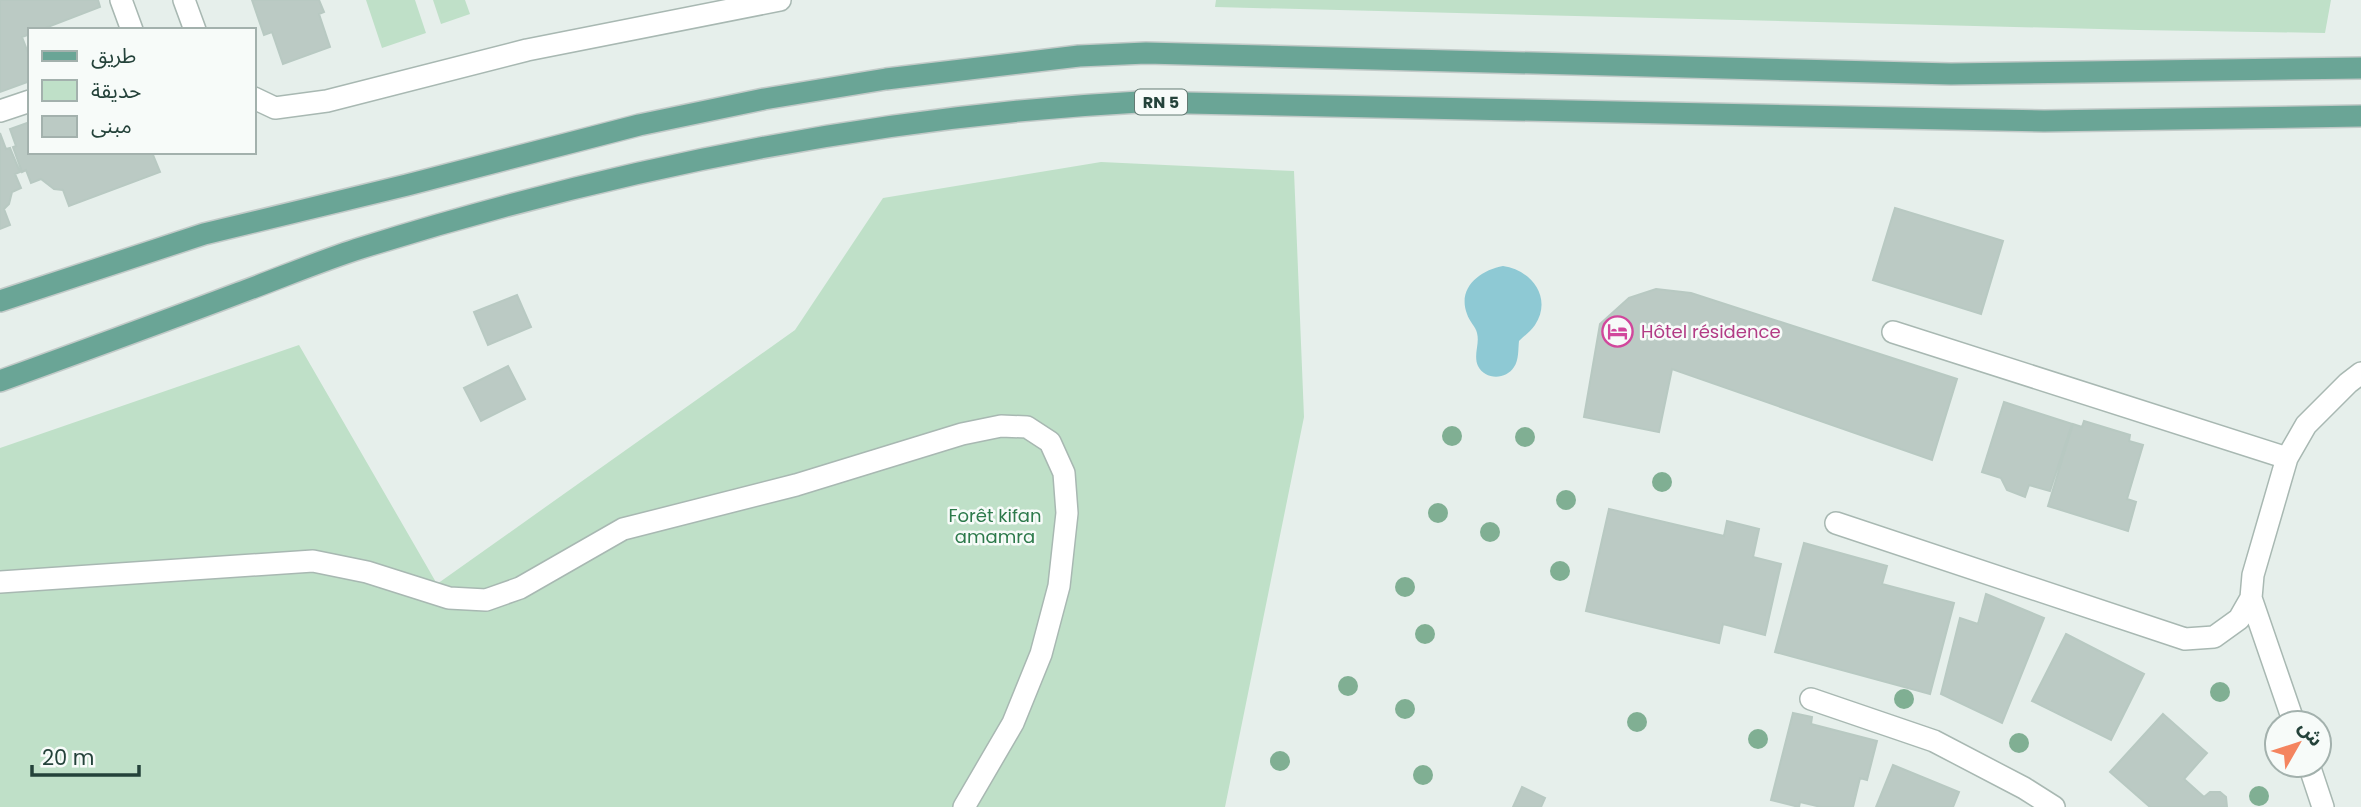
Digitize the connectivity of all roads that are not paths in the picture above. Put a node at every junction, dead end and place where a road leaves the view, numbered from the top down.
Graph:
1 (121, 0) edge
2 (184, 0) edge
3 (780, 0) edge
4 (131, 28) edge
5 (194, 28) edge
6 (2361, 68) edge
7 (256, 99) edge
8 (28, 102) edge
9 (0, 111) edge
10 (2361, 116) edge
11 (0, 301) edge
12 (1893, 332) dead end
13 (2361, 373) edge
14 (0, 381) edge
15 (2287, 458) junction
16 (1836, 523) dead end
17 (0, 582) edge
18 (2251, 597) junction
19 (1811, 699) dead end
20 (2289, 709) edge
21 (2314, 779) edge
22 (964, 807) edge
23 (2054, 807) edge
24 (2323, 807) edge

1 - 4 street
2 - 5 street
3 - 7 street
6 - 11 main road
8 - 9 street
10 - 14 main road, RN 5
12 - 15 street
13 - 15 street
15 - 18 street
16 - 18 street
17 - 22 street
18 - 20 street
19 - 23 street
21 - 24 street

